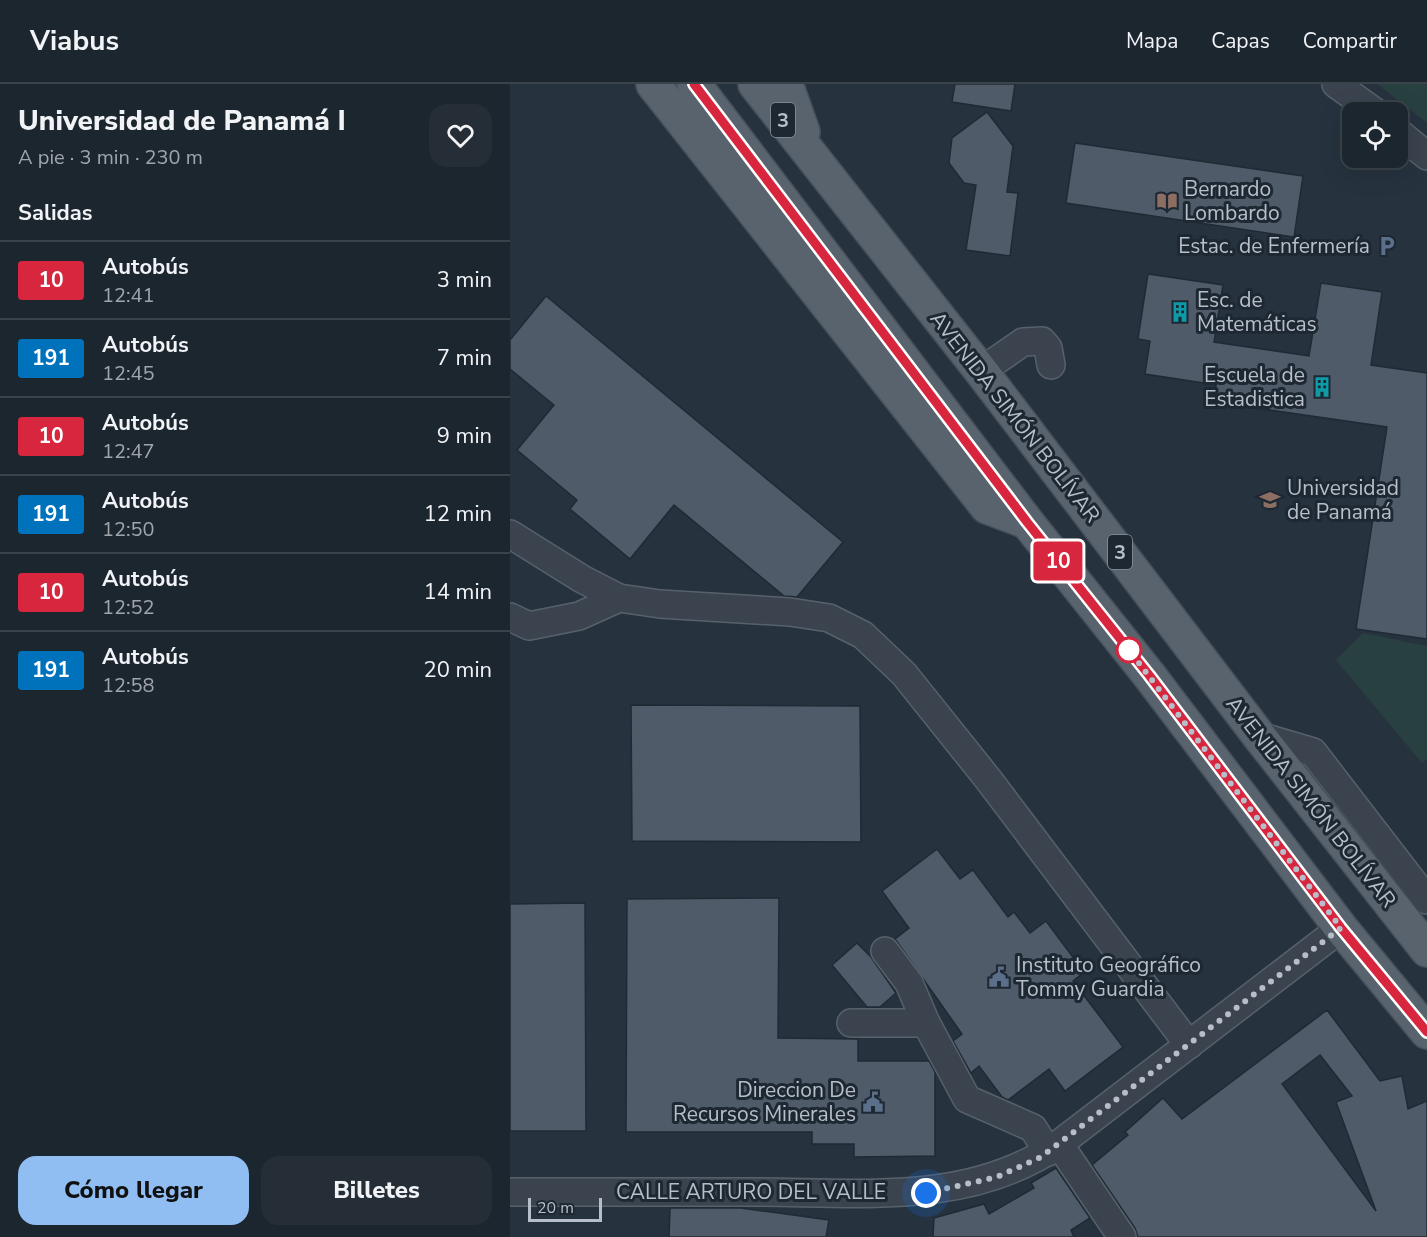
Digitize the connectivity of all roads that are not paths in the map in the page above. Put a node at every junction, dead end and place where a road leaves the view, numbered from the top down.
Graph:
1 (653, 84) edge
2 (694, 84) edge
3 (755, 84) edge
4 (786, 84) edge
5 (1336, 84) edge
6 (1361, 102) edge
7 (1408, 140) edge
8 (811, 156) junction
9 (1427, 156) edge
10 (1051, 365) dead end
11 (981, 371) junction
12 (1027, 522) junction
13 (510, 534) edge
14 (619, 598) junction
15 (510, 617) edge
16 (1259, 736) junction
17 (1427, 900) edge
18 (1341, 928) junction
19 (1427, 950) edge
20 (885, 951) dead end
21 (851, 1023) dead end
22 (926, 1023) junction
23 (1427, 1032) edge
24 (1189, 1045) junction
25 (1054, 1148) junction
26 (510, 1192) edge
27 (1122, 1237) edge

1 - 12 main road
2 - 12 main road, 3
3 - 8 main road, AVENIDA SIMÓN BOLÍVAR / 3
4 - 8 main road
5 - 6 street
7 - 9 street
8 - 11 main road, AVENIDA SIMÓN BOLÍVAR / 3
10 - 11 street
11 - 16 main road, AVENIDA SIMÓN BOLÍVAR / 3
12 - 18 main road, 3
13 - 14 street
14 - 15 street
14 - 24 street
16 - 17 street
16 - 19 main road, AVENIDA SIMÓN BOLÍVAR / 3
18 - 23 main road, 3
18 - 24 street, CALLE ARTURO DEL VALLE
20 - 22 street
21 - 22 street
22 - 25 street
24 - 25 street, CALLE ARTURO DEL VALLE
25 - 26 street, CALLE ARTURO DEL VALLE
25 - 27 street

